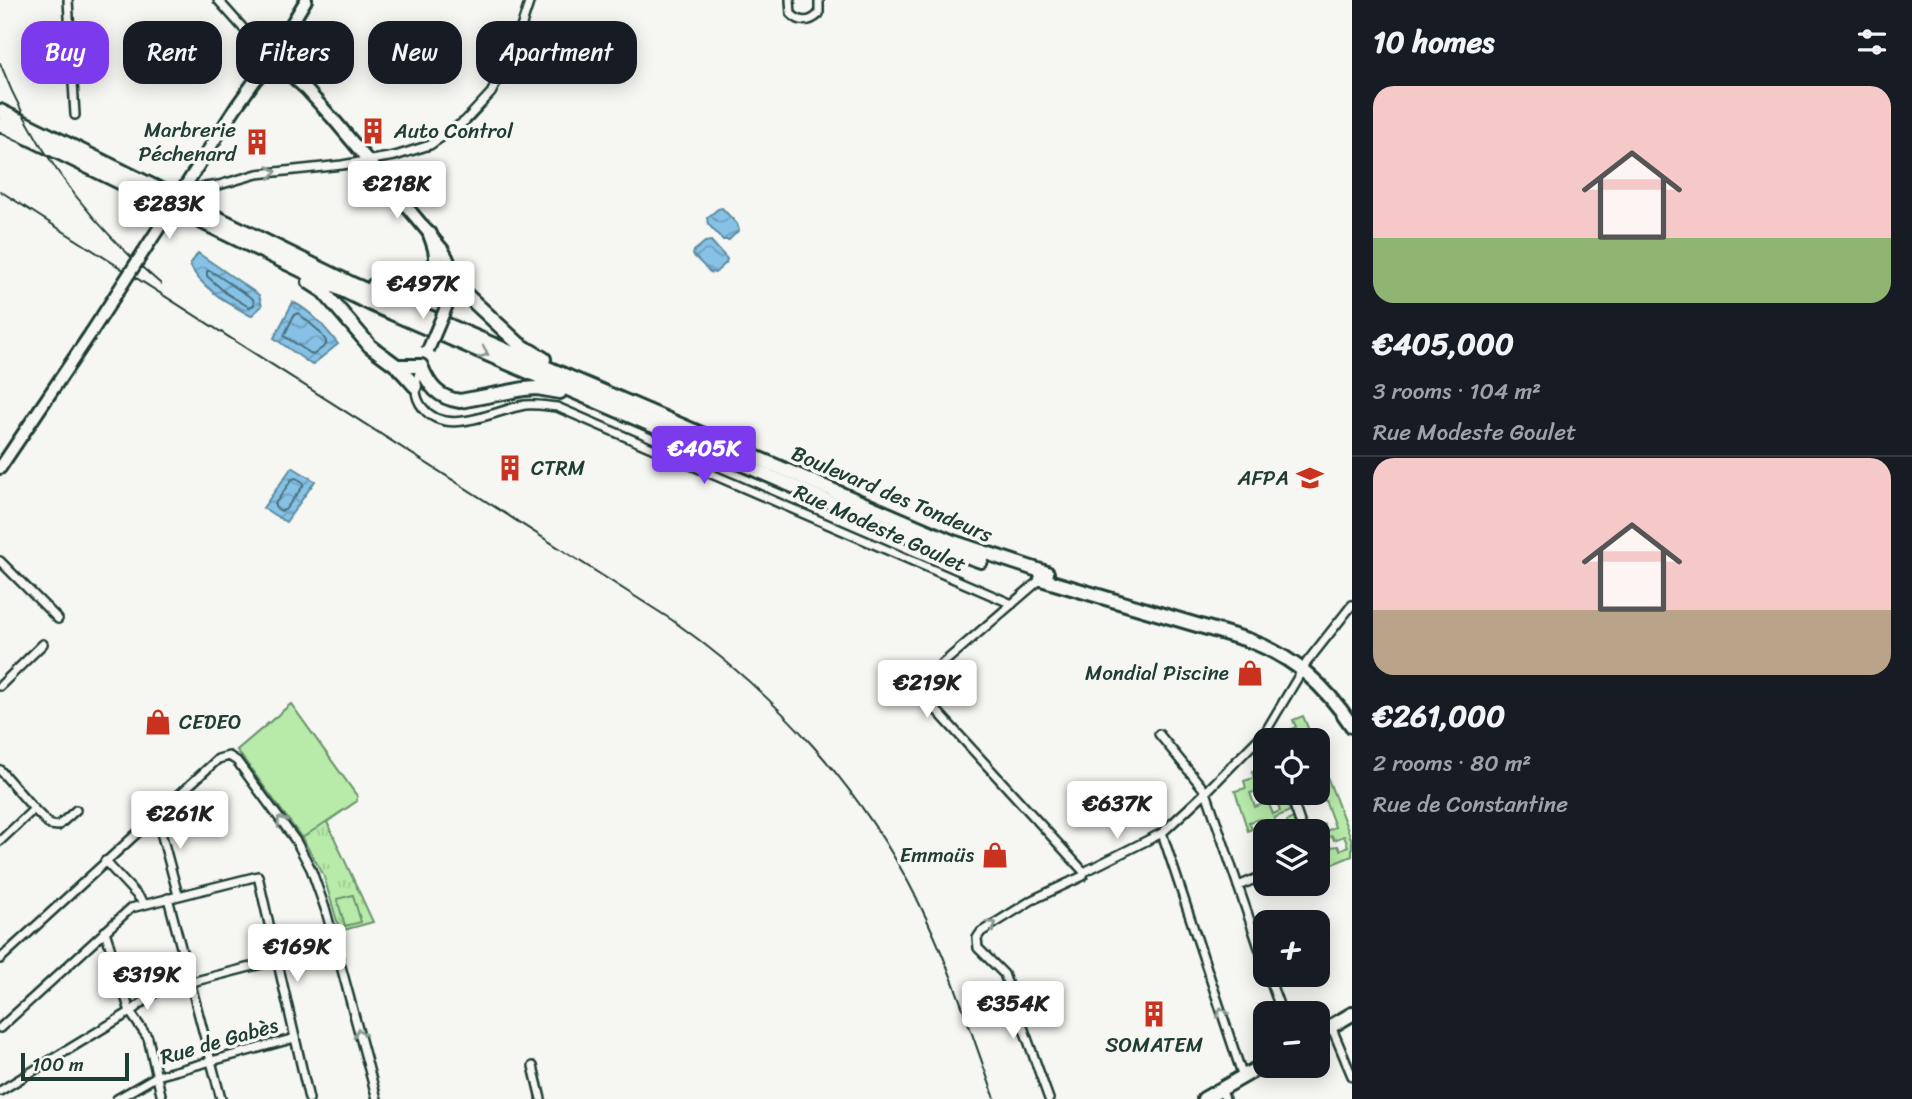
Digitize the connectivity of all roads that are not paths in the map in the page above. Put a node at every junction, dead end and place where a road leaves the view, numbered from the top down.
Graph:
1 (68, 0) edge
2 (218, 0) edge
3 (306, 0) edge
4 (530, 0) edge
5 (790, 0) edge
6 (819, 0) edge
7 (237, 21) edge
8 (291, 21) edge
9 (253, 84) edge
10 (300, 84) edge
11 (0, 111) edge
12 (75, 115) dead end
13 (0, 124) edge
14 (366, 160) junction
15 (182, 191) junction
16 (430, 234) junction
17 (231, 237) junction
18 (277, 247) junction
19 (454, 285) junction
20 (397, 366) junction
21 (421, 366) junction
22 (415, 386) junction
23 (634, 405) junction
24 (747, 466) junction
25 (0, 468) edge
26 (0, 561) edge
27 (1044, 576) junction
28 (1012, 604) junction
29 (1352, 605) edge
30 (58, 619) dead end
31 (43, 645) dead end
32 (1305, 665) junction
33 (0, 686) edge
34 (1352, 712) edge
35 (1352, 726) edge
36 (1268, 728) edge
37 (1159, 734) dead end
38 (1253, 744) edge
39 (0, 770) edge
40 (1206, 792) junction
41 (34, 809) junction
42 (76, 810) dead end
43 (156, 814) junction
44 (1162, 832) junction
45 (0, 841) edge
46 (105, 860) junction
47 (1084, 872) junction
48 (1253, 880) edge
49 (1238, 886) junction
50 (178, 895) junction
51 (168, 898) junction
52 (145, 904) junction
53 (1253, 930) edge
54 (105, 931) junction
55 (0, 959) edge
56 (277, 960) junction
57 (189, 983) junction
58 (130, 1012) junction
59 (1352, 1014) edge
60 (1331, 1026) joint
61 (0, 1028) edge
62 (295, 1038) junction
63 (212, 1062) junction
64 (533, 1066) dead end
65 (1253, 1071) edge
66 (157, 1076) junction
67 (1352, 1076) edge
68 (1243, 1077) junction
69 (0, 1092) edge
70 (1223, 1094) edge
71 (4, 1099) edge
72 (117, 1099) edge
73 (162, 1099) edge
74 (221, 1099) edge
75 (309, 1099) edge
76 (377, 1099) edge
77 (541, 1099) edge
78 (1049, 1099) edge
79 (1204, 1099) edge

1 - 12 street
2 - 7 street
3 - 8 main road
4 - 14 street
5 - 6 street
9 - 15 main road
10 - 14 main road
11 - 18 main road, Boulevard des Tondeurs
13 - 17 main road, Boulevard des Tondeurs
15 -> 14 street
14 - 16 main road
15 - 25 main road, bridge
16 - 18 main road
16 - 19 main road
17 - 20 main road
17 -> 24 main road, Boulevard des Tondeurs
18 - 23 main road, Boulevard des Tondeurs
19 - 21 main road, bridge
19 - 23 main road
20 - 21 main road
20 - 22 main road
21 - 22 street
21 - 24 main road
22 - 28 street, Rue Modeste Goulet
23 - 27 main road, Boulevard des Tondeurs
24 - 27 main road, Boulevard des Tondeurs
26 - 30 street
27 - 28 street
27 - 32 main road
28 - 47 street
29 - 32 street
31 - 33 street
32 - 34 main road
32 - 35 main road
32 - 36 street
37 - 40 street
38 - 40 street
39 - 41 street
40 - 44 street
40 - 49 street
41 - 42 street
41 - 45 street
43 - 46 street
43 - 50 street
76 -> 43 street
44 - 47 street
68 -> 44 street
46 - 52 street
46 - 55 street
78 -> 47 street
48 - 49 street
49 - 53 street
50 - 51 street
50 - 56 street
51 - 52 street
51 - 57 street
52 - 54 street
54 - 58 street
54 - 61 street
56 - 57 street
56 - 62 street
57 - 58 street
57 - 63 street
58 - 66 street
58 - 69 street
59 - 60 main road
60 - 67 street
62 - 63 street, Rue de Gabès
62 - 75 street
63 - 66 street, Rue de Gabès
63 - 74 street
64 - 77 street
65 - 68 main road
66 - 72 street, Rue de Gabès
66 - 73 street
68 - 70 main road
69 - 71 street
70 - 79 main road

